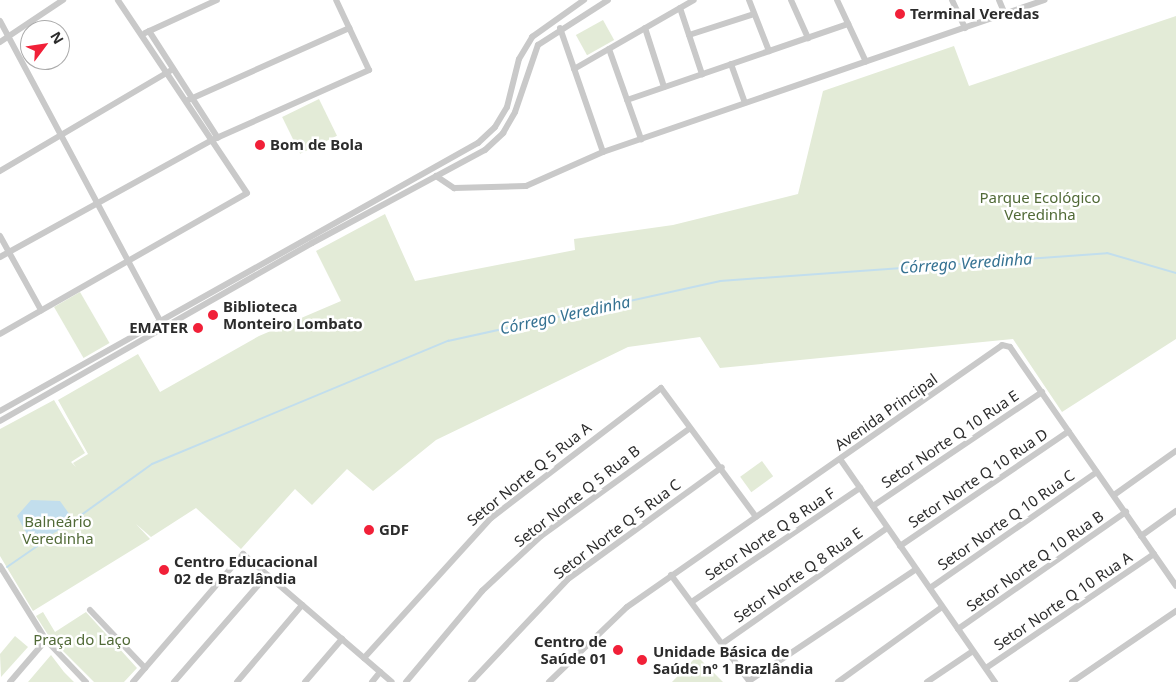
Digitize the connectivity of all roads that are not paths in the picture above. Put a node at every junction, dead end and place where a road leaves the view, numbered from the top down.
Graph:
1 (63, 0) edge
2 (118, 0) edge
3 (217, 0) edge
4 (336, 0) edge
5 (584, 0) edge
6 (608, 0) edge
7 (694, 0) edge
8 (748, 0) edge
9 (791, 0) edge
10 (837, 0) edge
11 (952, 0) edge
12 (999, 0) edge
13 (1045, 0) edge
14 (680, 8) junction
15 (566, 11) junction
16 (754, 14) junction
17 (1005, 14) junction
18 (555, 18) junction
19 (0, 21) edge
20 (570, 22) junction
21 (848, 24) junction
22 (349, 28) junction
23 (560, 28) junction
24 (645, 28) junction
25 (965, 28) junction
26 (145, 33) junction
27 (690, 35) junction
28 (9, 37) junction
29 (808, 38) junction
30 (0, 42) edge
31 (526, 48) junction
32 (609, 49) junction
33 (769, 51) junction
34 (533, 53) junction
35 (866, 62) junction
36 (731, 64) junction
37 (574, 68) junction
38 (171, 72) junction
39 (702, 74) junction
40 (664, 87) junction
41 (190, 100) junction
42 (627, 100) junction
43 (745, 103) junction
44 (63, 136) junction
45 (215, 139) junction
46 (641, 139) junction
47 (603, 152) junction
48 (0, 171) edge
49 (436, 176) junction
50 (98, 202) junction
51 (0, 236) edge
52 (308, 236) junction
53 (312, 242) junction
54 (9, 252) junction
55 (0, 257) edge
56 (128, 260) junction
57 (41, 310) junction
58 (159, 319) junction
59 (0, 334) edge
60 (101, 354) junction
61 (89, 361) junction
62 (106, 362) junction
63 (94, 368) junction
64 (1042, 392) junction
65 (9, 406) junction
66 (0, 411) edge
67 (13, 414) junction
68 (0, 421) edge
69 (690, 428) junction
70 (1069, 431) junction
71 (1176, 451) edge
72 (840, 459) junction
73 (722, 467) junction
74 (1097, 472) junction
75 (860, 488) junction
76 (1114, 495) junction
77 (873, 506) junction
78 (1176, 511) edge
79 (1126, 512) junction
80 (756, 517) junction
81 (887, 528) junction
82 (1141, 536) junction
83 (900, 546) junction
84 (1154, 554) junction
85 (0, 566) edge
86 (916, 569) junction
87 (1176, 572) edge
88 (267, 575) junction
89 (670, 575) junction
90 (1170, 576) junction
91 (1176, 586) edge
92 (930, 588) junction
93 (694, 601) junction
94 (302, 604) junction
95 (942, 607) junction
96 (90, 610) dead end
97 (1176, 611) edge
98 (958, 629) junction
99 (342, 639) junction
100 (46, 640) junction
101 (723, 642) junction
102 (973, 651) junction
103 (364, 658) junction
104 (145, 668) junction
105 (986, 668) junction
106 (380, 672) junction
107 (750, 681) edge
108 (10, 682) edge
109 (86, 682) edge
110 (133, 682) edge
111 (174, 682) edge
112 (237, 682) edge
113 (304, 682) edge
114 (372, 682) edge
115 (392, 682) edge
116 (406, 682) edge
117 (471, 682) edge
118 (549, 682) edge
119 (838, 682) edge
120 (927, 682) edge
121 (995, 682) edge
122 (1072, 682) edge

1 - 28 street
2 - 26 street
3 - 26 street
4 - 22 street
5 - 15 street
6 - 20 street
7 - 14 street
8 - 16 street
9 - 29 street
10 - 21 street
11 - 25 street
12 - 17 street
13 - 17 street
14 - 24 street
14 - 27 street
15 - 18 street
15 - 20 street
16 - 27 street
16 - 33 street
17 - 25 street
18 - 23 street
18 - 31 street
19 - 28 street
20 - 23 street
21 - 29 street
21 - 35 street
22 - 41 street
22 - 45 street
23 - 34 street
23 - 37 street
24 - 32 street
24 - 40 street
25 - 35 street
26 - 38 street
27 - 39 street
28 - 30 street
28 - 44 street
29 - 33 street
31 - 34 street
31 - 52 street
32 - 37 street
32 - 42 street
33 - 36 street
34 - 49 street
35 - 43 street
36 - 39 street
36 - 43 street
37 - 47 street
38 - 41 street
38 - 44 street
39 - 40 street
40 - 42 street
41 - 45 street
42 - 46 street
43 - 46 street
44 - 48 street
44 - 50 street
45 - 50 street
45 - 56 street
46 - 47 street
47 - 49 street
49 - 53 street
50 - 54 street
50 - 56 street
51 - 54 street
52 - 53 street
52 - 58 street
53 - 62 street
54 - 55 street
54 - 57 street
56 - 57 street
56 - 58 street
57 - 59 street
58 - 60 street
60 - 61 street
60 - 62 street
61 - 63 street
61 - 65 street
62 - 63 street
63 - 67 street
64 - 70 street, Avenida Principal
64 - 72 street, Avenida Principal
64 - 77 street, Setor Norte Q 10 Rua E
65 - 66 street
65 - 67 street
67 - 68 street
69 - 73 street
69 - 103 street, Setor Norte Q 5 Rua A
69 - 116 street, Setor Norte Q 5 Rua B
70 - 74 street, Avenida Principal
70 - 83 street, Setor Norte Q 10 Rua D
71 - 76 street
72 - 75 street
72 - 80 street, Avenida Principal
73 - 80 street
73 - 117 street, Setor Norte Q 5 Rua C
74 - 76 street, Avenida Principal
74 - 92 street, Setor Norte Q 10 Rua C
75 - 77 street
75 - 93 street, Setor Norte Q 8 Rua F
76 - 79 street, Avenida Principal
77 - 81 street
78 - 82 street
79 - 82 street, Avenida Principal
79 - 98 street, Setor Norte Q 10 Rua B
80 - 89 street, Avenida Principal
81 - 83 street
81 - 101 street, Setor Norte Q 8 Rua E
82 - 84 street, Avenida Principal
83 - 86 street
84 - 90 street, Avenida Principal
84 - 105 street, Setor Norte Q 10 Rua A
85 - 100 street
86 - 92 street
86 - 107 street
87 - 90 street
88 - 94 street
88 - 104 street
88 - 111 street
89 - 93 street
89 - 118 street, Avenida Principal
90 - 91 street, Avenida Principal
92 - 95 street
93 - 101 street
94 - 99 street
94 - 112 street
95 - 98 street
95 - 119 street
96 - 104 street
97 - 122 street
98 - 102 street
99 - 103 street
99 - 113 street
100 - 108 street
100 - 109 street
101 - 107 street
102 - 105 street
102 - 120 street
103 - 106 street
104 - 110 street
105 - 121 street
106 - 114 street
106 - 115 street

